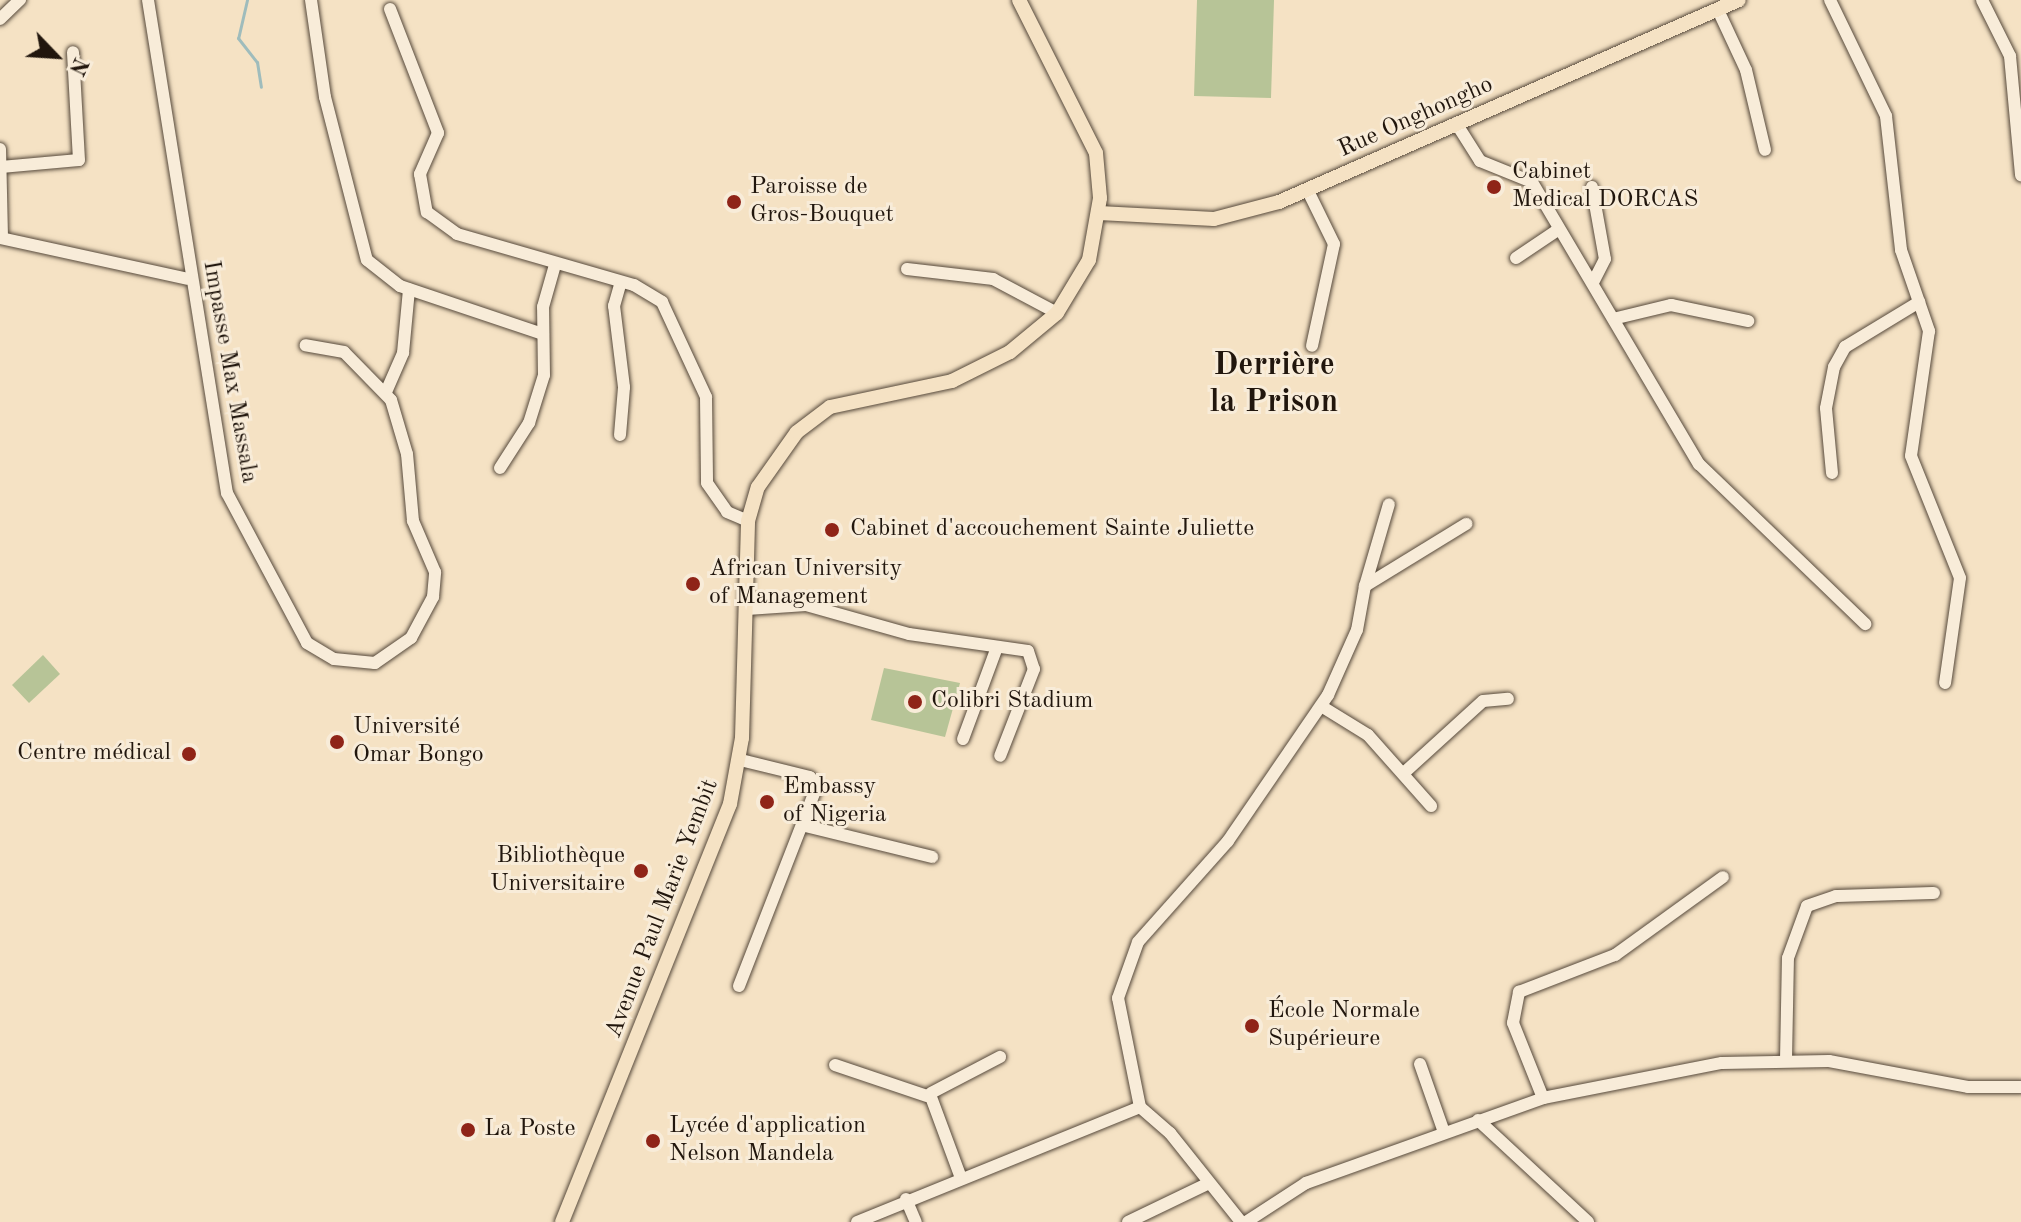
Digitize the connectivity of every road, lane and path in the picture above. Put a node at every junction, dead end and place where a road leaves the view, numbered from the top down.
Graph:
1 (20, 0) edge
2 (148, 0) edge
3 (311, 0) edge
4 (1019, 0) edge
5 (1739, 0) edge
6 (1830, 0) edge
7 (1982, 0) edge
8 (390, 9) dead end
9 (1718, 10) junction
10 (0, 19) edge
11 (73, 52) dead end
12 (1456, 123) junction
13 (0, 149) edge
14 (1765, 150) dead end
15 (1, 175) edge
16 (2021, 175) edge
17 (1592, 187) dead end
18 (1308, 191) junction
19 (1099, 213) junction
20 (1556, 231) junction
21 (1, 238) edge
22 (1516, 258) dead end
23 (555, 265) junction
24 (907, 269) dead end
25 (188, 279) junction
26 (621, 282) junction
27 (1593, 283) junction
28 (409, 289) junction
29 (1919, 302) junction
30 (1057, 313) junction
31 (1617, 318) junction
32 (1748, 321) dead end
33 (543, 334) junction
34 (306, 345) dead end
35 (1312, 346) dead end
36 (386, 392) junction
37 (620, 435) dead end
38 (500, 468) dead end
39 (1832, 473) dead end
40 (1389, 504) dead end
41 (748, 521) junction
42 (1466, 524) dead end
43 (1365, 586) junction
44 (747, 609) junction
45 (1865, 624) dead end
46 (997, 647) junction
47 (1945, 683) dead end
48 (1508, 699) dead end
49 (1324, 700) junction
50 (963, 739) dead end
51 (1000, 756) dead end
52 (740, 760) junction
53 (1406, 771) junction
54 (1431, 806) dead end
55 (806, 826) junction
56 (932, 857) dead end
57 (1723, 877) dead end
58 (1934, 893) dead end
59 (739, 986) dead end
60 (1000, 1057) dead end
61 (1786, 1060) junction
62 (1420, 1064) dead end
63 (835, 1065) dead end
64 (2021, 1087) edge
65 (930, 1096) junction
66 (1543, 1098) junction
67 (1140, 1107) junction
68 (1478, 1120) junction
69 (1444, 1132) junction
70 (961, 1178) junction
71 (1209, 1183) junction
72 (906, 1199) junction
73 (562, 1222) edge
74 (857, 1222) edge
75 (916, 1222) edge
76 (1128, 1222) edge
77 (1244, 1222) edge
78 (1588, 1222) edge

1 - 10 street
2 - 25 street, Impasse Max Massala
3 - 28 street
4 - 19 main road, Avenue Paul Marie Yembit
5 - 9 main road, Rue Onghongho
6 - 29 street
7 - 16 street
8 - 23 street
9 - 12 main road, Rue Onghongho
9 - 14 street
11 - 15 street
12 - 18 main road, Rue Onghongho
12 - 20 street
13 - 15 street
15 - 21 street
17 - 27 street
18 - 19 main road, Rue Onghongho
18 - 35 street
19 - 30 main road, Avenue Paul Marie Yembit
20 - 22 street
20 - 27 street
21 - 25 street
23 - 26 street
23 - 33 street
24 - 30 street
25 - 36 street, Impasse Max Massala
26 - 37 street
26 - 41 street
27 - 31 street
28 - 33 street
28 - 36 street
29 - 39 street
29 - 47 street
30 - 41 main road, Avenue Paul Marie Yembit
31 - 32 street
31 - 45 street
33 - 38 street
34 - 36 street, Impasse Max Massala
40 - 43 street
41 - 44 main road, Avenue Paul Marie Yembit
42 - 43 street
43 - 49 street
44 - 46 street
44 - 52 main road, Avenue Paul Marie Yembit
46 - 50 street
46 - 51 street
48 - 53 street
49 - 53 street
49 - 67 street
52 - 55 street
52 - 73 main road, Avenue Paul Marie Yembit
53 - 54 street
55 - 56 street
55 - 59 street
57 - 66 street
58 - 61 street
60 - 65 street
61 - 64 street
61 - 66 street
62 - 69 street
63 - 65 street
65 - 70 street
66 - 68 street
67 - 70 street
67 - 71 street
68 - 69 street
68 - 78 street
69 - 77 street
70 - 72 street
71 - 76 street
71 - 77 street
72 - 74 street
72 - 75 street

